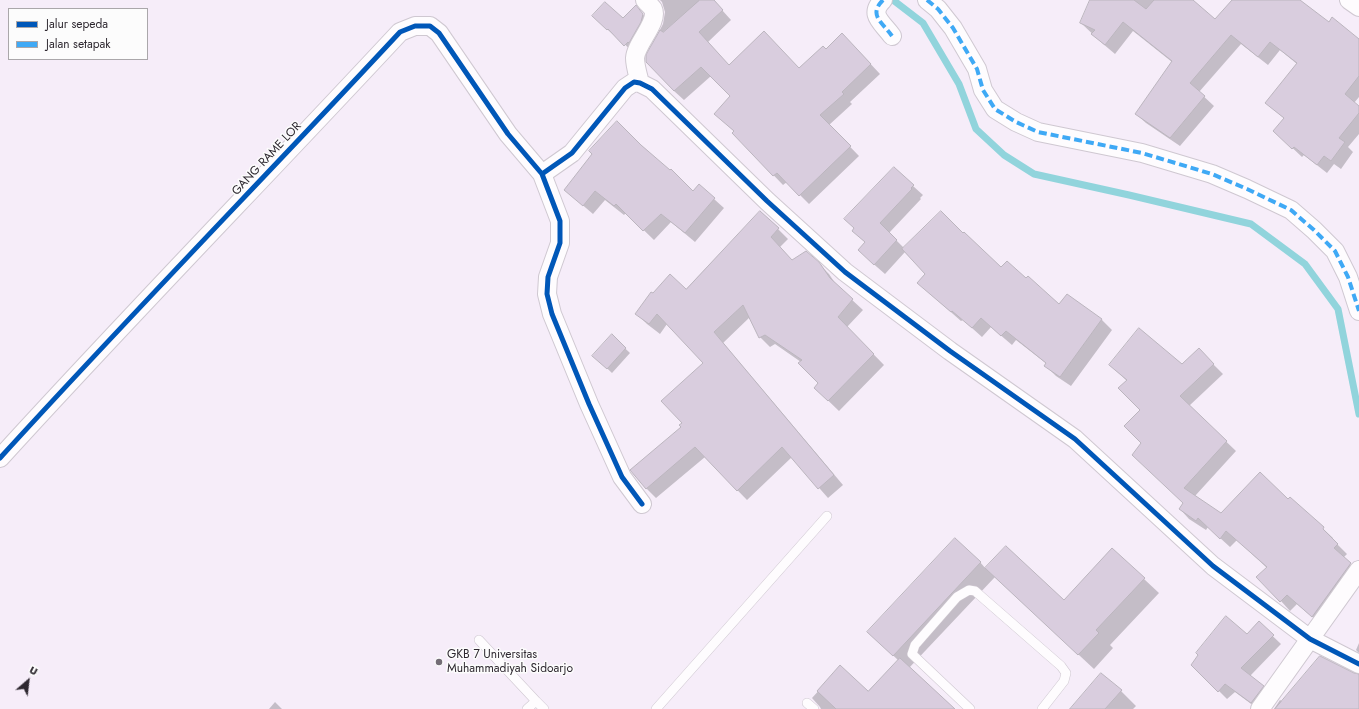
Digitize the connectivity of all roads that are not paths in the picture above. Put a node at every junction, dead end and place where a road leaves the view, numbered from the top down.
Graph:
1 (645, 0) edge
2 (927, 0) edge
3 (1349, 0) edge
4 (882, 1) edge
5 (1359, 7) edge
6 (892, 36) dead end
7 (640, 83) junction
8 (542, 174) junction
9 (1359, 312) edge
10 (0, 458) edge
11 (642, 504) dead end
12 (827, 516) dead end
13 (1359, 570) edge
14 (479, 640) dead end
15 (1310, 640) junction
16 (1359, 664) edge
17 (536, 701) junction
18 (527, 709) edge
19 (544, 709) edge
20 (656, 709) edge
21 (970, 709) edge
22 (1042, 709) edge
23 (1260, 709) edge

1 - 7 street
2 - 9 street
3 - 5 street
4 - 6 street
7 - 8 street
7 - 15 street
8 - 10 street, GANG RAME LOR
8 - 11 street, GANG RAME LOR
12 - 20 lane
13 - 15 street
14 - 17 lane
15 - 16 street
15 - 23 street
17 - 18 lane
17 - 19 lane
21 - 22 lane

